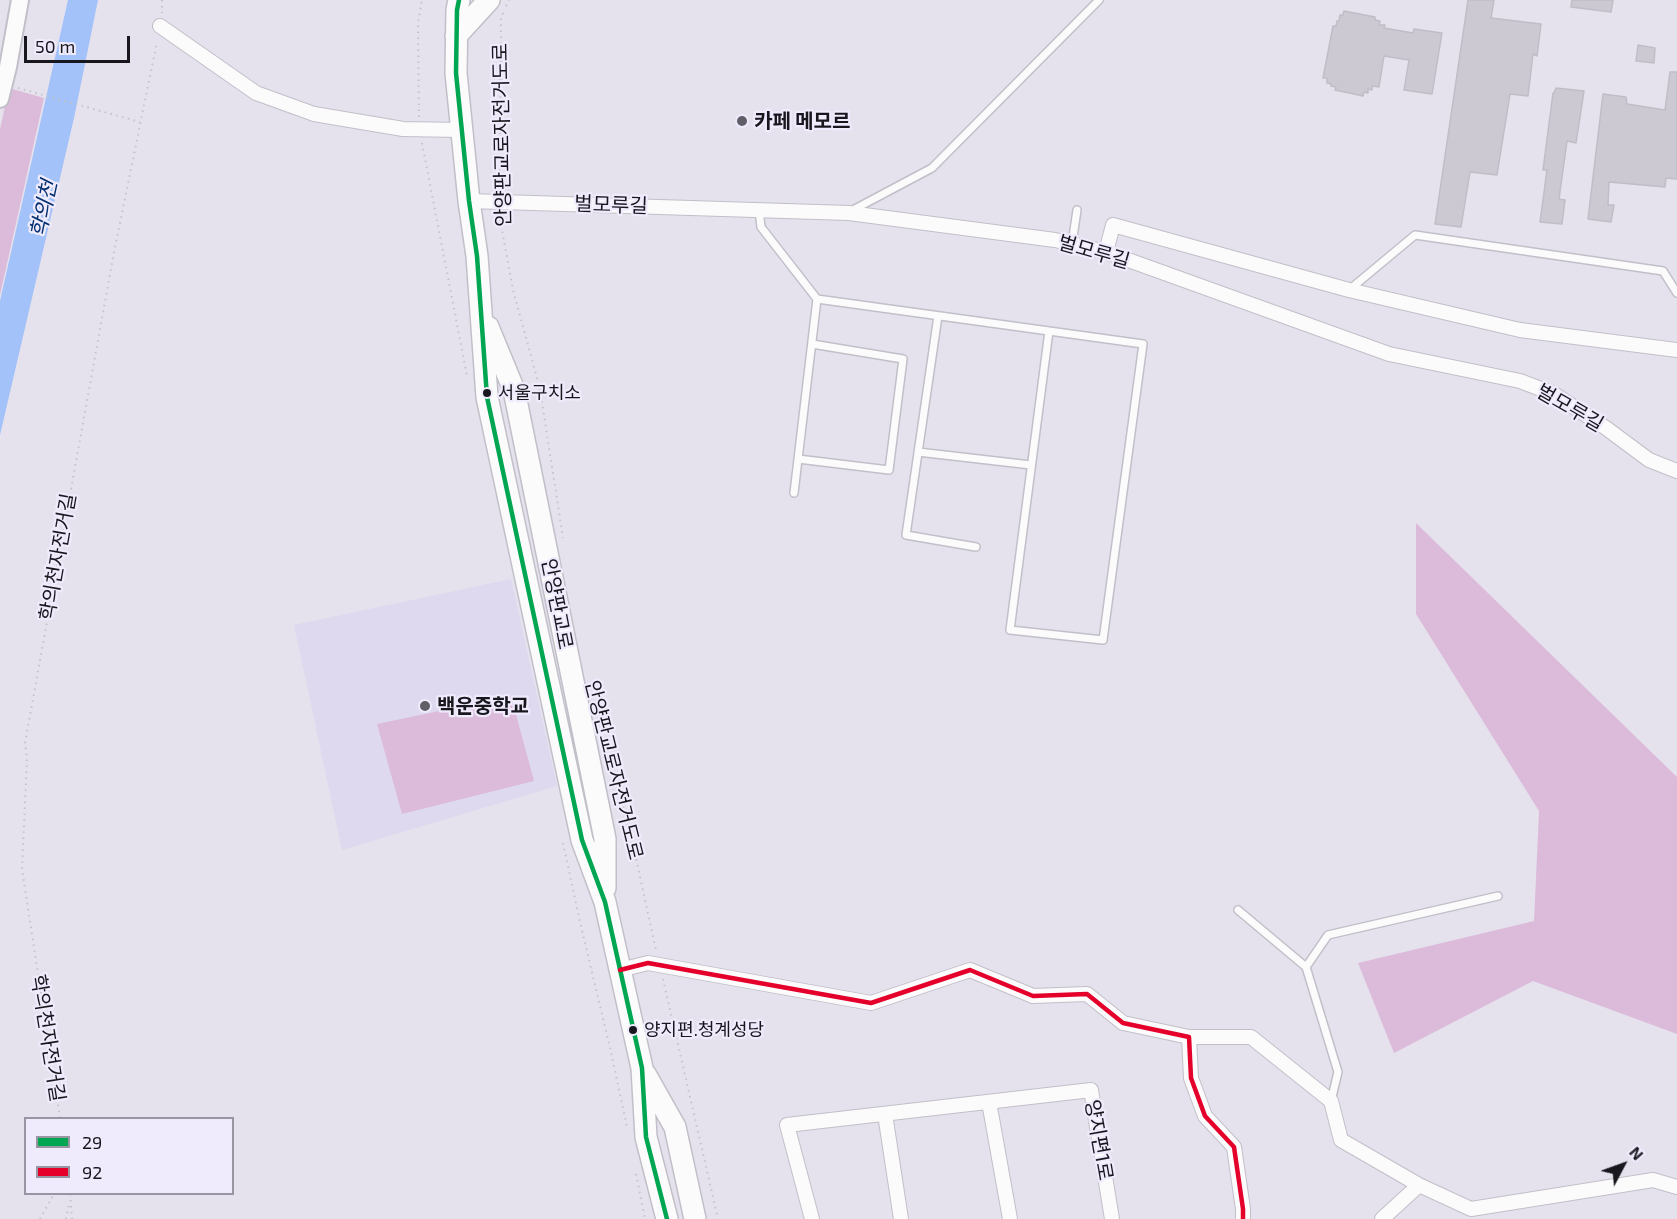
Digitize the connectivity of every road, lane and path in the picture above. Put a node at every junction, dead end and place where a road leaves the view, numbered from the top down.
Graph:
1 (20, 0) edge
2 (162, 0) edge
3 (445, 0) edge
4 (459, 0) edge
5 (489, 0) edge
6 (509, 0) edge
7 (1099, 0) edge
8 (160, 26) junction
9 (456, 36) junction
10 (4, 67) edge
11 (2, 92) edge
12 (141, 122) junction
13 (461, 130) junction
14 (469, 201) junction
15 (500, 202) junction
16 (759, 210) junction
17 (1077, 210) dead end
18 (849, 213) junction
19 (1072, 244) junction
20 (1106, 252) junction
21 (1349, 290) junction
22 (1677, 293) edge
23 (817, 299) junction
24 (938, 316) junction
25 (1049, 331) junction
26 (812, 344) junction
27 (1677, 350) edge
28 (918, 452) junction
29 (798, 459) junction
30 (1031, 465) junction
31 (1677, 471) edge
32 (794, 493) dead end
33 (563, 538) dead end
34 (976, 547) dead end
35 (596, 700) dead end
36 (1498, 896) dead end
37 (1238, 910) dead end
38 (660, 965) junction
39 (1306, 967) junction
40 (620, 970) junction
41 (1189, 1037) junction
42 (642, 1068) junction
43 (1331, 1101) junction
44 (989, 1102) junction
45 (885, 1114) junction
46 (60, 1117) edge
47 (1419, 1185) junction
48 (1677, 1187) edge
49 (53, 1195) edge
50 (70, 1195) edge
51 (70, 1199) junction
52 (40, 1219) edge
53 (66, 1219) edge
54 (72, 1219) edge
55 (667, 1219) edge
56 (695, 1219) edge
57 (718, 1219) edge
58 (812, 1219) edge
59 (901, 1219) edge
60 (1010, 1219) edge
61 (1112, 1219) edge
62 (1243, 1219) edge
63 (1382, 1219) edge

1 - 10 street
2 - 8 path, 학의천자전거길
3 - 9 main road
4 - 9 main road, 안양판교로
5 - 9 main road
6 - 15 path, 안양판교로자전거도로
7 - 18 lane
8 - 12 path, 학의천자전거길
8 - 13 street
9 - 13 main road, 안양판교로
10 - 11 street
11 - 12 path
12 - 46 path, 학의천자전거길
13 - 14 main road, 안양판교로
14 - 15 street, 벌모루길
14 - 40 main road, 안양판교로
15 - 16 street, 벌모루길
15 - 33 path, 안양판교로자전거도로
16 - 18 street, 벌모루길
16 - 23 lane
17 - 19 lane
18 - 19 street, 벌모루길
19 - 20 street, 벌모루길
20 - 21 street
20 - 31 street, 벌모루길
21 - 22 lane
21 - 27 street
23 - 24 lane
23 - 26 lane
24 - 25 lane
24 - 28 lane
25 - 30 lane
25 - 30 lane
26 - 29 lane
26 - 29 lane
28 - 30 lane
28 - 34 lane
29 - 32 lane
35 - 38 path, 안양판교로자전거도로
36 - 39 lane
37 - 39 lane
38 - 40 street
38 - 41 street
38 - 57 path, 안양판교로자전거도로
39 - 43 lane
40 - 42 main road, 안양판교로
41 - 43 street
41 - 62 street
42 - 55 main road, 안양판교로
42 - 56 main road, 안양판교로
43 - 47 street
44 - 45 street, 양지편1로
44 - 60 street
44 - 61 street, 양지편1로
45 - 58 street, 양지편1로
45 - 59 street
47 - 48 street
47 - 63 street
49 - 52 path
50 - 51 path
51 - 53 path
51 - 54 path

